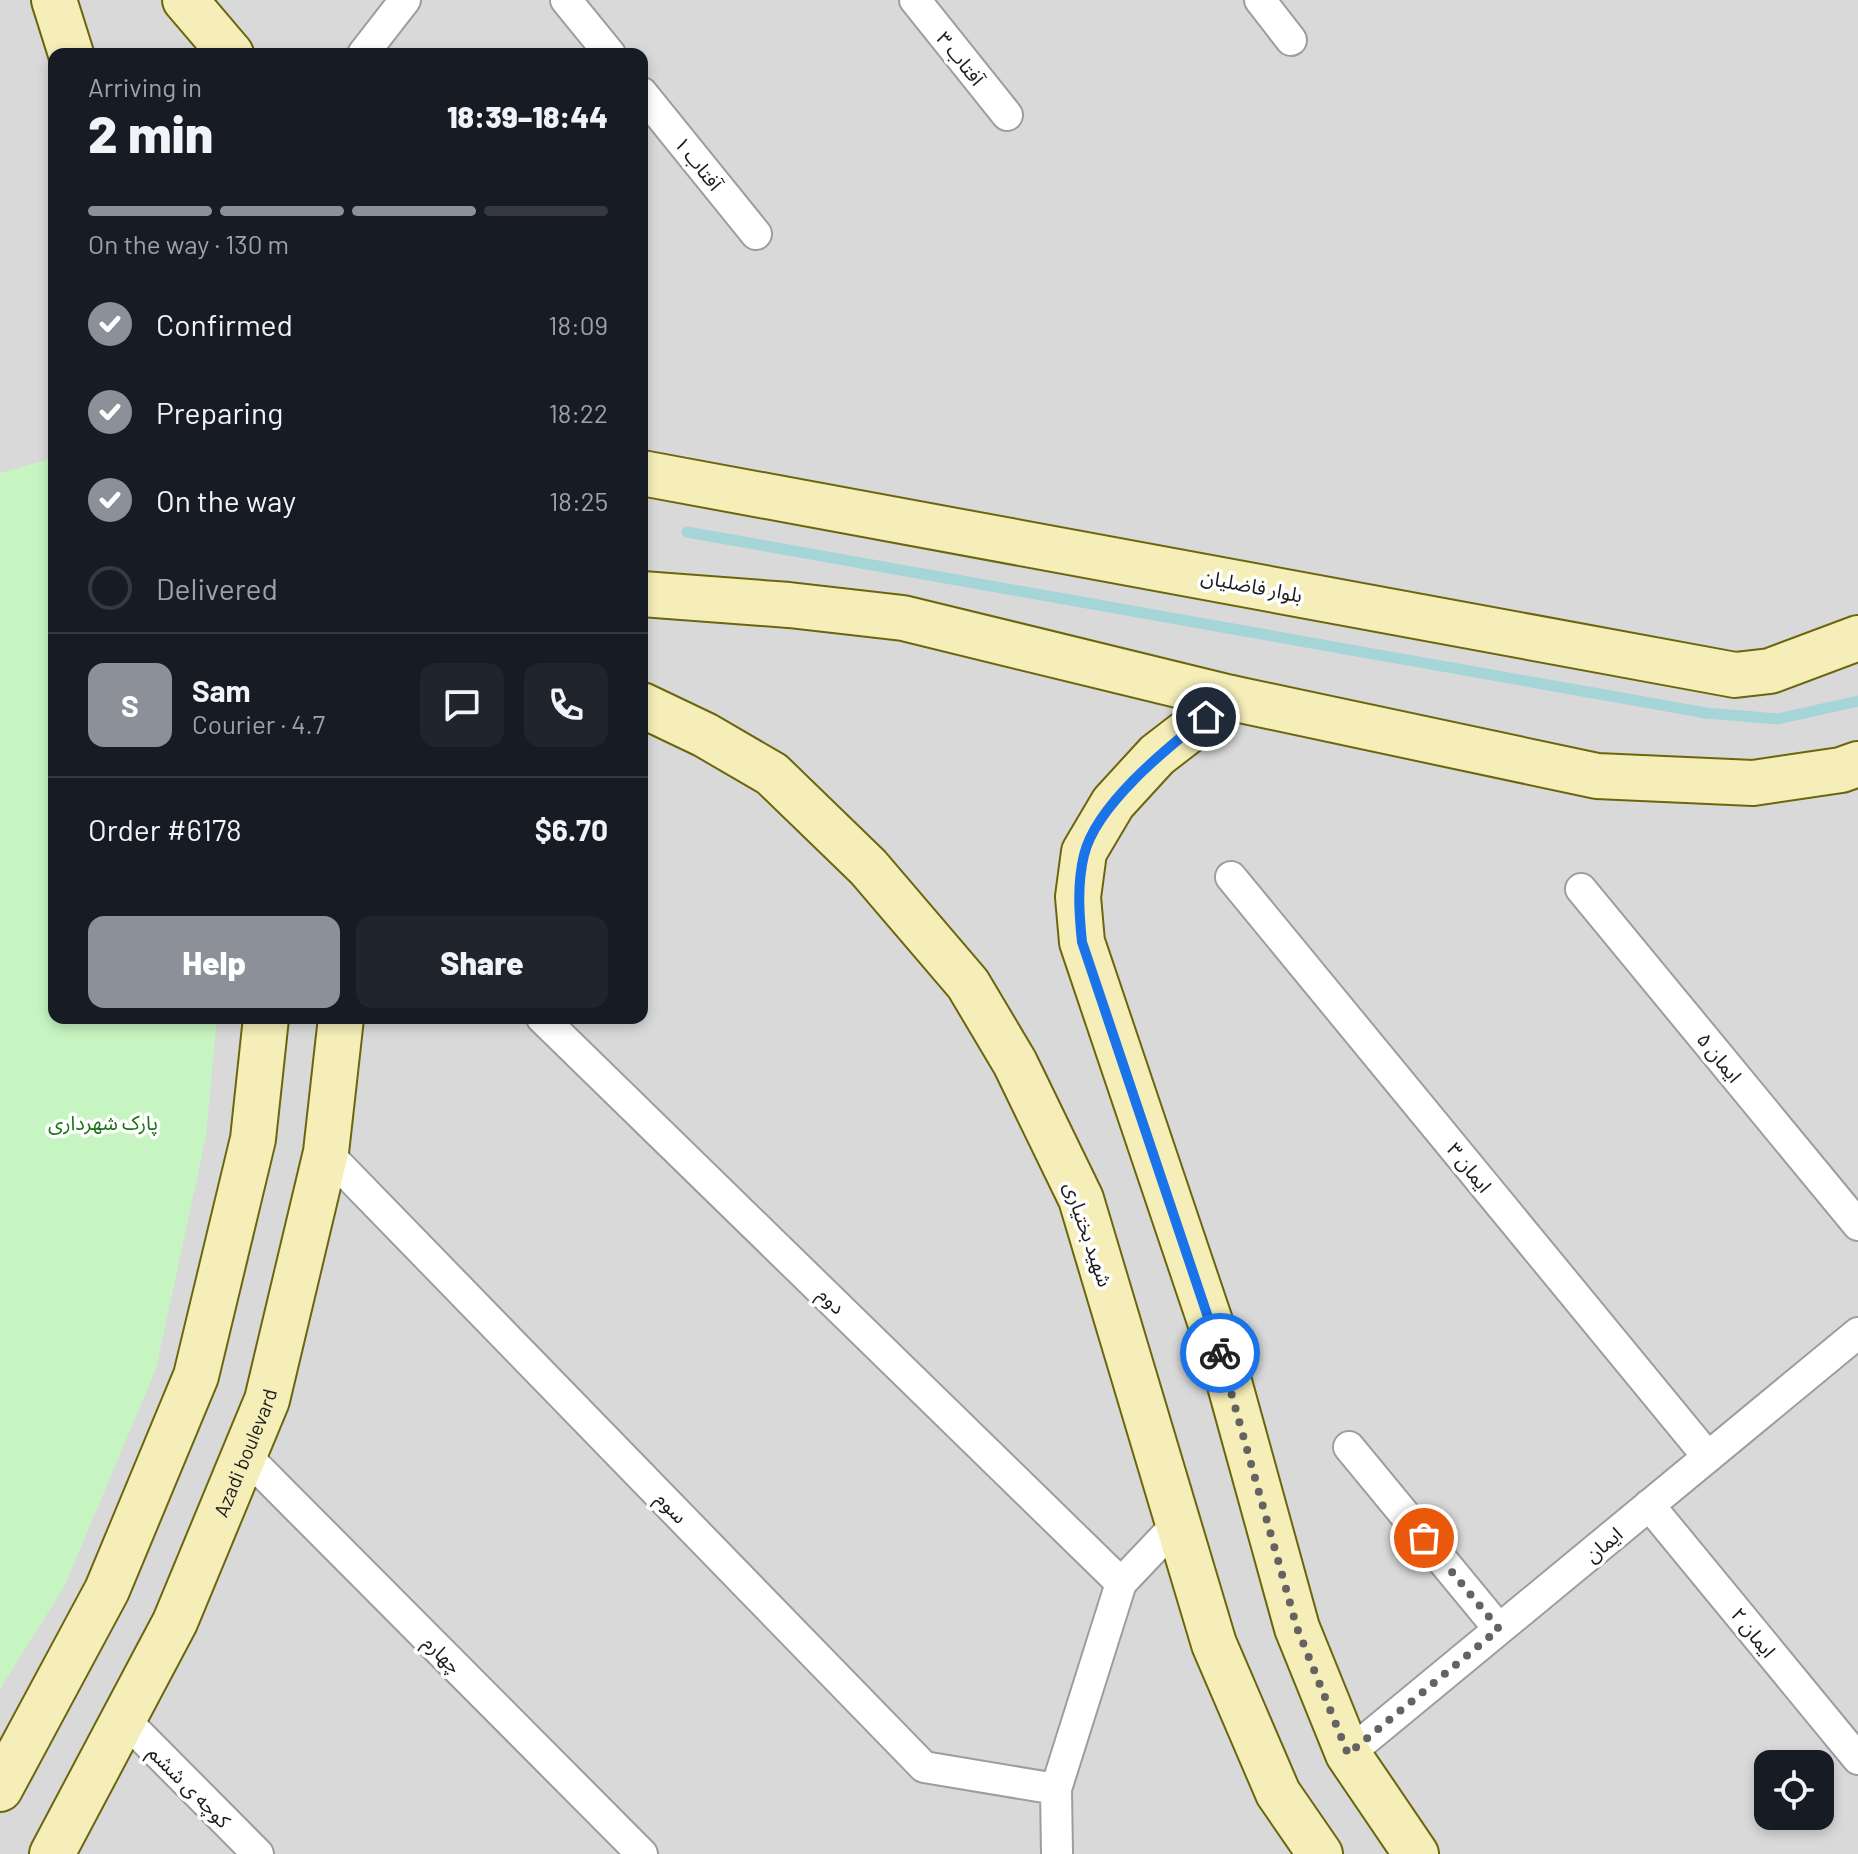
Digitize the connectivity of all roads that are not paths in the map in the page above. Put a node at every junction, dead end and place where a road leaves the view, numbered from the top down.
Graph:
1 (54, 0) edge
2 (185, 0) edge
3 (405, 0) edge
4 (566, 0) edge
5 (915, 0) edge
6 (1260, 0) edge
7 (1291, 40) dead end
8 (69, 48) edge
9 (226, 48) edge
10 (368, 48) edge
11 (605, 48) edge
12 (648, 100) edge
13 (1007, 115) dead end
14 (756, 234) dead end
15 (648, 474) edge
16 (648, 594) edge
17 (1858, 638) edge
18 (1231, 698) junction
19 (648, 708) edge
20 (1858, 764) edge
21 (1231, 877) dead end
22 (1581, 889) dead end
23 (265, 1024) edge
24 (340, 1024) edge
25 (548, 1024) edge
26 (326, 1152) junction
27 (1858, 1225) edge
28 (1858, 1333) edge
29 (1349, 1447) dead end
30 (245, 1455) junction
31 (1708, 1457) junction
32 (1649, 1505) junction
33 (1179, 1522) junction
34 (1121, 1583) junction
35 (1499, 1629) junction
36 (123, 1718) junction
37 (1348, 1754) junction
38 (1858, 1759) edge
39 (0, 1789) edge
40 (1056, 1789) junction
41 (52, 1854) edge
42 (258, 1854) edge
43 (642, 1854) edge
44 (1057, 1854) edge
45 (1320, 1854) edge
46 (1416, 1854) edge

1 - 8 main road
2 - 9 main road
3 - 10 street
4 - 11 street
5 - 13 street, آفتاب ۳
6 - 7 street
12 - 14 street, آفتاب ۱
15 - 17 main road, بلوار فاضلیان
16 - 18 main road
18 - 20 main road
18 - 37 main road
19 - 33 main road, شهید بختیاری
21 - 31 street, ایمان ۳
22 - 27 street, ایمان ۵
23 - 39 main road
24 - 26 main road, Azadi boulevard
25 - 34 street, دوم
26 - 30 main road, Azadi boulevard
26 - 40 street, سوم
28 - 31 street, ایمان
29 - 35 street
30 - 36 main road, Azadi boulevard
30 - 43 street, چهارم
31 - 32 street, ایمان
32 - 35 street, ایمان
32 - 38 street, ایمان ۲
33 - 34 street
33 - 45 main road, شهید بختیاری
34 - 40 street
35 - 37 street, ایمان
36 - 41 main road, Azadi boulevard
36 - 42 street, کوچه ی ششم
37 - 46 main road
40 - 44 street

